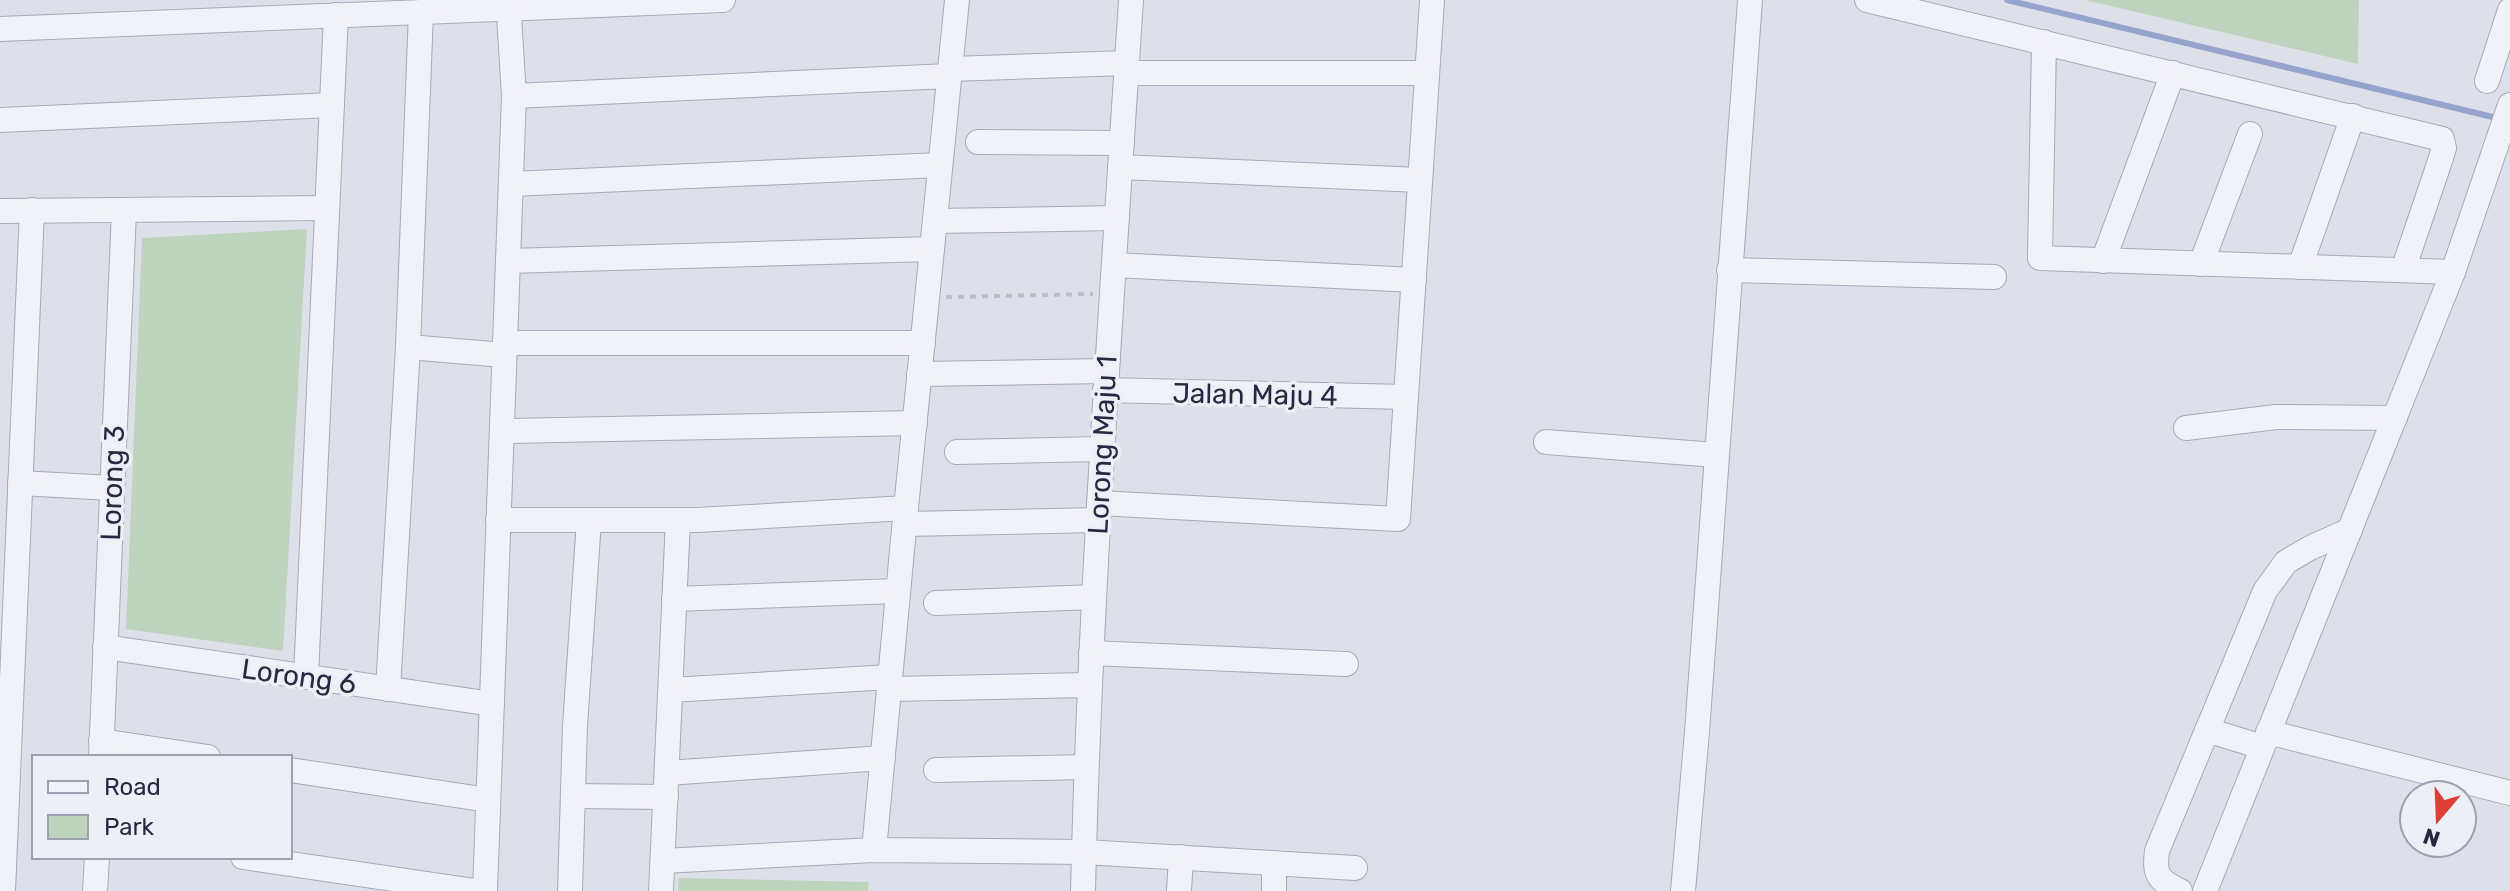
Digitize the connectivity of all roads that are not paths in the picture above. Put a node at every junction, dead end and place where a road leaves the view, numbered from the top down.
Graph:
1 (698, 0) edge
2 (723, 0) edge
3 (957, 0) edge
4 (1131, 0) edge
5 (1432, 0) edge
6 (1750, 0) edge
7 (1867, 0) edge
8 (596, 2) edge
9 (508, 4) edge
10 (215, 10) edge
11 (2510, 10) edge
12 (421, 12) junction
13 (336, 15) junction
14 (0, 29) edge
15 (2044, 42) junction
16 (1127, 68) junction
17 (950, 73) junction
18 (1427, 73) junction
19 (2173, 73) junction
20 (2487, 81) dead end
21 (514, 96) junction
22 (332, 105) junction
23 (2510, 105) edge
24 (2353, 116) junction
25 (0, 120) edge
26 (2250, 134) dead end
27 (978, 142) dead end
28 (1121, 155) junction
29 (940, 165) junction
30 (1420, 180) junction
31 (511, 184) junction
32 (327, 208) junction
33 (32, 210) junction
34 (124, 210) junction
35 (0, 211) edge
36 (1117, 218) junction
37 (935, 221) junction
38 (932, 249) junction
39 (508, 261) junction
40 (2103, 261) junction
41 (2201, 264) junction
42 (1114, 265) junction
43 (2300, 267) junction
44 (1729, 270) junction
45 (2403, 270) junction
46 (2453, 272) junction
47 (1994, 277) dead end
48 (1414, 280) junction
49 (923, 343) junction
50 (408, 347) junction
51 (505, 349) junction
52 (919, 374) junction
53 (1106, 381) junction
54 (1406, 397) junction
55 (2395, 418) junction
56 (915, 423) junction
57 (2186, 428) dead end
58 (502, 431) junction
59 (1546, 442) dead end
60 (1102, 449) junction
61 (957, 452) dead end
62 (1716, 455) junction
63 (112, 488) junction
64 (13, 489) edge
65 (1099, 511) junction
66 (905, 516) junction
67 (498, 520) junction
68 (589, 520) junction
69 (678, 520) junction
70 (2350, 530) junction
71 (898, 591) junction
72 (1094, 597) junction
73 (674, 599) junction
74 (936, 603) dead end
75 (105, 647) junction
76 (1091, 653) junction
77 (1346, 664) dead end
78 (306, 677) junction
79 (890, 683) junction
80 (1089, 685) junction
81 (388, 689) junction
82 (671, 690) junction
83 (492, 704) junction
84 (2207, 730) junction
85 (2265, 740) junction
86 (4, 744) edge
87 (101, 749) edge
88 (181, 755) edge
89 (883, 758) junction
90 (1086, 767) junction
91 (292, 770) edge
92 (936, 770) dead end
93 (666, 785) junction
94 (2510, 793) edge
95 (573, 796) junction
96 (488, 800) junction
97 (874, 850) junction
98 (1084, 852) junction
99 (1181, 857) junction
100 (97, 859) edge
101 (257, 859) edge
102 (663, 861) junction
103 (1274, 863) junction
104 (1355, 868) dead end
105 (3, 891) edge
106 (95, 891) edge
107 (475, 891) edge
108 (485, 891) edge
109 (570, 891) edge
110 (661, 891) edge
111 (1083, 891) edge
112 (1179, 891) edge
113 (1274, 891) edge
114 (1683, 891) edge
115 (2180, 891) edge
116 (2205, 891) edge

1 - 2 street
1 - 8 street
3 - 17 street
4 - 16 street, Lorong Maju 1
5 - 18 street
6 - 44 street
7 - 15 street
8 - 9 street
9 - 12 street
9 - 21 street
10 - 13 street
10 - 14 street
11 - 20 street
12 - 13 street
12 - 50 street
13 - 22 street
15 - 19 street
15 - 40 street
16 - 17 street
16 - 18 street
16 - 28 street, Lorong Maju 1
17 - 21 street
17 - 29 street
18 - 30 street
19 - 24 street
19 - 40 street
21 - 31 street
22 - 25 street
22 - 32 street
23 - 46 street
24 - 43 street
24 - 45 street
26 - 41 street
27 - 28 street
28 - 30 street
28 - 36 street, Lorong Maju 1
29 - 31 street
29 - 37 street
30 - 48 street
31 - 39 street
32 - 34 street
32 - 78 street
33 - 34 street
33 - 35 street
33 - 64 street
34 - 63 street, Lorong 3
36 - 37 street
36 - 42 street, Lorong Maju 1
37 - 38 street
38 - 39 street
38 - 49 street
39 - 51 street
40 - 41 street
41 - 43 street
42 - 48 street
42 - 53 street, Lorong Maju 1
43 - 45 street
44 - 47 street
44 - 62 street
45 - 46 street
46 - 55 street
48 - 54 street
49 - 51 street
49 - 52 street
50 - 51 street
50 - 81 street
51 - 58 street
52 - 53 street, Jalan Maju 4
52 - 56 street
53 - 54 street, Jalan Maju 4
53 - 60 street, Lorong Maju 1
54 - 65 street
55 - 57 street
55 - 70 street
56 - 58 street
56 - 66 street
58 - 67 street
59 - 62 street
60 - 61 street
60 - 65 street, Lorong Maju 1
62 - 114 street
63 - 64 street
63 - 75 street, Lorong 3
64 - 86 street
65 - 66 street
65 - 72 street, Lorong Maju 1
66 - 69 street
66 - 71 street
67 - 68 street
67 - 83 street
68 - 69 street
68 - 95 street
69 - 73 street
70 - 84 street
70 - 85 street
71 - 73 street
71 - 79 street
72 - 74 street
72 - 76 street, Lorong Maju 1
73 - 82 street
75 - 78 street, Lorong 6
75 - 87 street, Lorong 3
76 - 77 street
76 - 80 street, Lorong Maju 1
78 - 81 street, Lorong 6
79 - 80 street
79 - 82 street
79 - 89 street
80 - 90 street, Lorong Maju 1
81 - 83 street, Lorong 6
82 - 93 street
83 - 96 street
84 - 85 street
84 - 115 street
85 - 94 street
85 - 116 street
86 - 105 street
87 - 88 street
89 - 93 street
89 - 97 street
90 - 92 street
90 - 98 street, Lorong Maju 1
91 - 96 street
93 - 95 street
93 - 102 street
95 - 109 street
96 - 108 street
97 - 98 street
97 - 102 street
98 - 99 street
98 - 111 street, Lorong Maju 1
99 - 103 street
99 - 112 street
100 - 106 street
101 - 107 street
102 - 110 street
103 - 104 street
103 - 113 street

